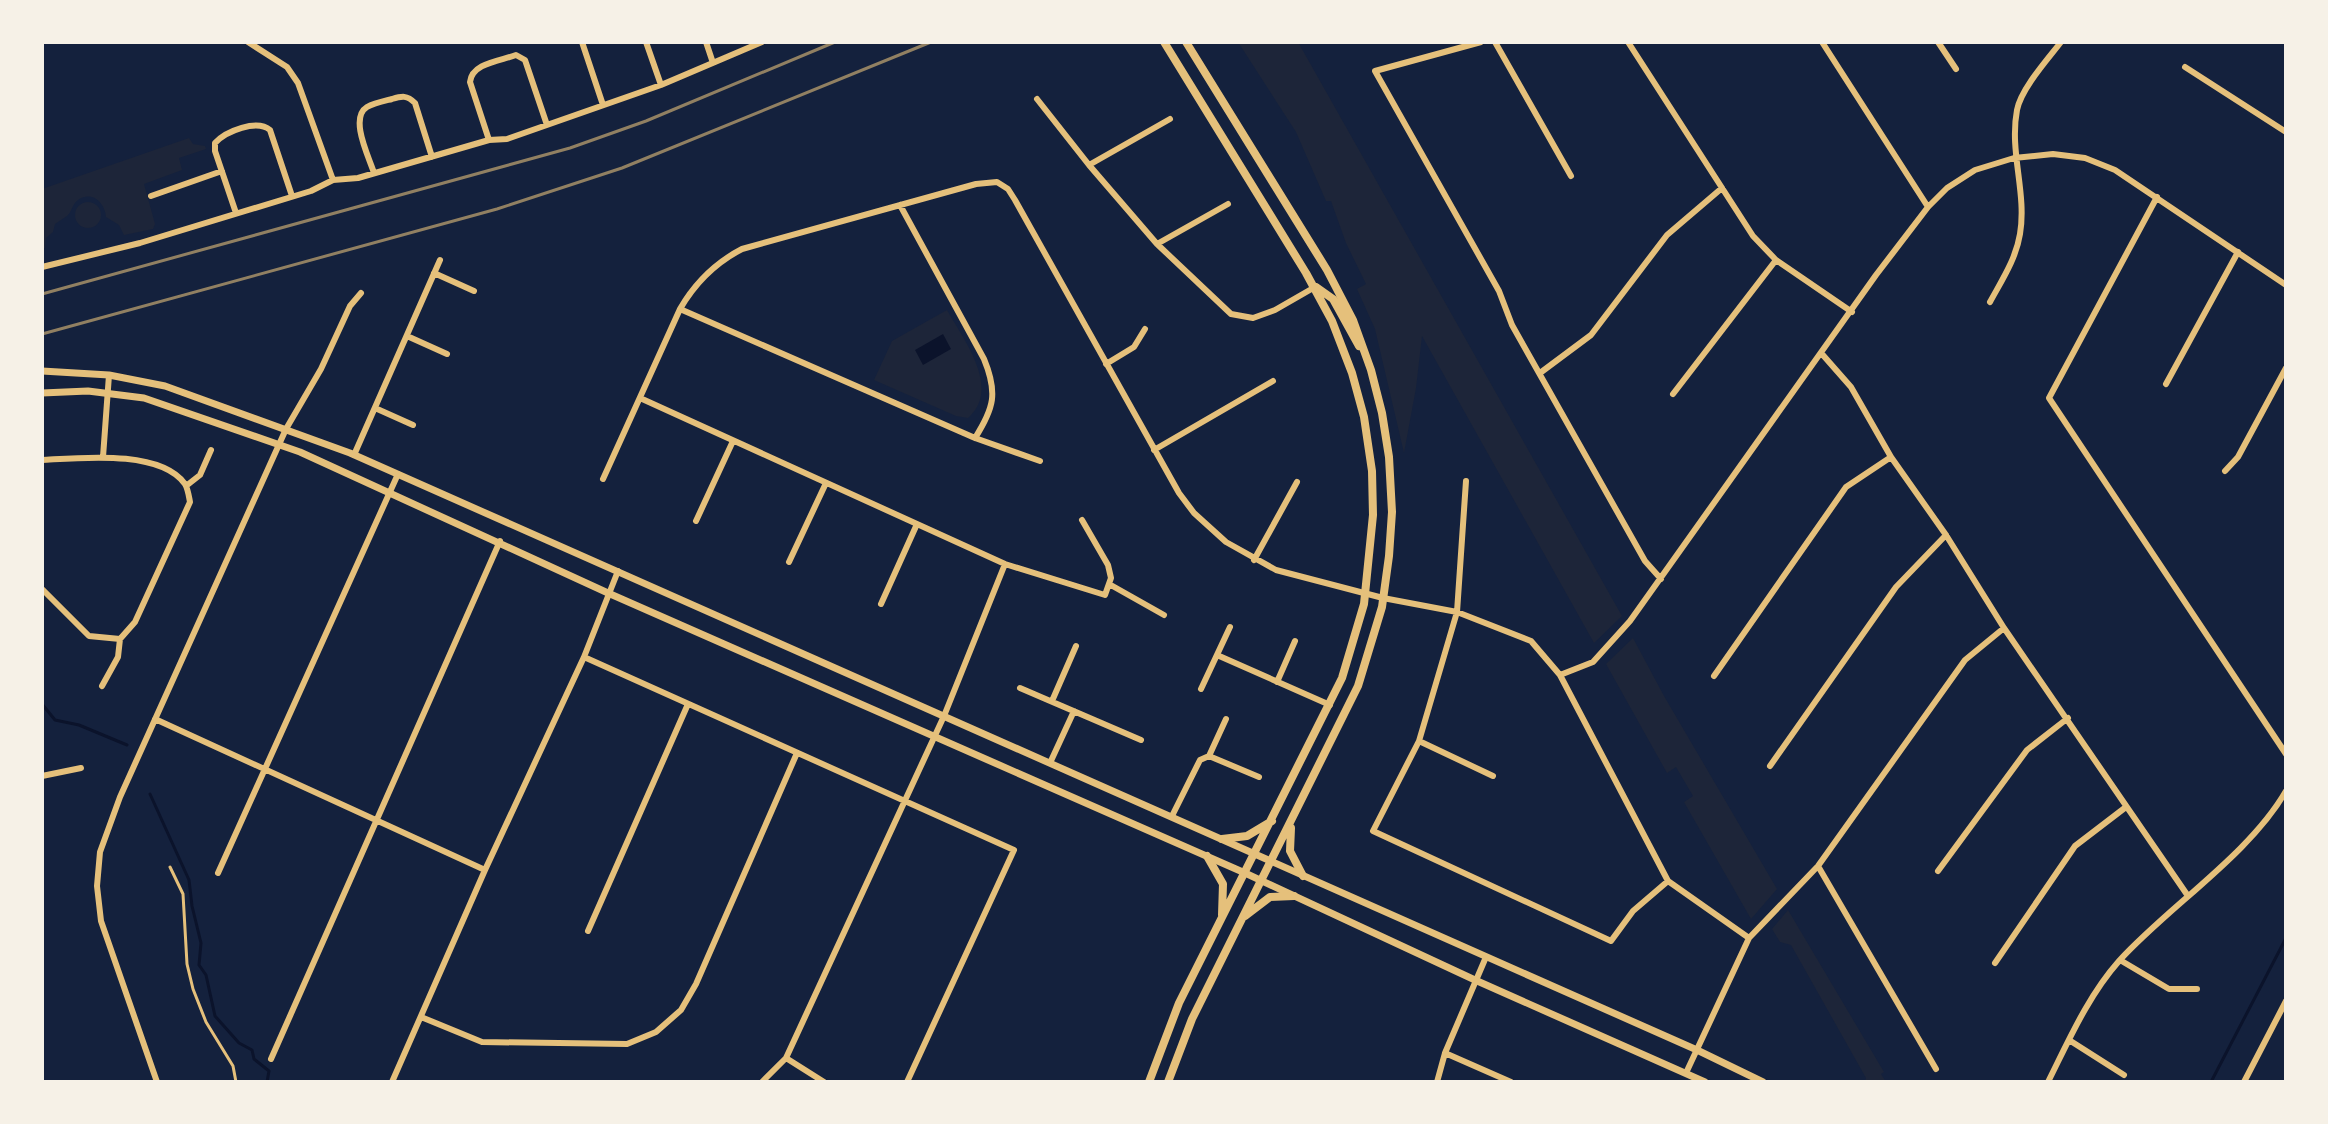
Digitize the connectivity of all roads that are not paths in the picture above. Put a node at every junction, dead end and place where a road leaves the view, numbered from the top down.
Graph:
1 (248, 42) edge
2 (582, 42) edge
3 (646, 42) edge
4 (706, 42) edge
5 (762, 42) edge
6 (1164, 42) edge
7 (1186, 42) edge
8 (1481, 42) edge
9 (1495, 42) edge
10 (1628, 42) edge
11 (1822, 42) edge
12 (1938, 42) edge
13 (2061, 42) edge
14 (713, 63) junction
15 (2185, 67) dead end
16 (1956, 69) dead end
17 (661, 85) junction
18 (1037, 99) dead end
19 (603, 105) junction
20 (1170, 119) dead end
21 (547, 125) junction
22 (2286, 132) edge
23 (489, 140) junction
24 (432, 157) junction
25 (2014, 158) junction
26 (1089, 165) junction
27 (222, 171) junction
28 (374, 173) junction
29 (1571, 176) dead end
30 (333, 180) junction
31 (1722, 188) junction
32 (151, 196) dead end
33 (292, 196) junction
34 (2157, 197) junction
35 (1228, 204) dead end
36 (900, 205) junction
37 (1928, 207) junction
38 (236, 213) junction
39 (1157, 244) junction
40 (2238, 252) junction
41 (440, 260) dead end
42 (1776, 260) junction
43 (42, 267) edge
44 (434, 273) junction
45 (2286, 285) edge
46 (1315, 287) junction
47 (474, 291) dead end
48 (361, 293) dead end
49 (1990, 302) dead end
50 (680, 309) junction
51 (1852, 312) junction
52 (1145, 329) dead end
53 (407, 336) junction
54 (447, 354) dead end
55 (1822, 354) junction
56 (1368, 360) junction
57 (1106, 364) junction
58 (2286, 368) edge
59 (42, 371) edge
60 (1540, 373) junction
61 (109, 375) junction
62 (1273, 381) dead end
63 (2166, 384) dead end
64 (108, 392) junction
65 (42, 393) edge
66 (1673, 394) dead end
67 (640, 398) junction
68 (375, 408) junction
69 (413, 425) dead end
70 (286, 429) junction
71 (975, 438) junction
72 (733, 441) junction
73 (279, 445) junction
74 (211, 450) dead end
75 (1154, 450) junction
76 (354, 455) junction
77 (103, 457) junction
78 (1891, 457) junction
79 (42, 460) edge
80 (1040, 461) dead end
81 (2225, 471) dead end
82 (398, 474) junction
83 (603, 479) dead end
84 (1466, 481) dead end
85 (1297, 482) dead end
86 (826, 483) junction
87 (186, 486) junction
88 (390, 492) junction
89 (1082, 520) dead end
90 (696, 521) dead end
91 (917, 524) junction
92 (1946, 535) junction
93 (500, 541) junction
94 (1254, 560) junction
95 (789, 562) dead end
96 (1005, 564) junction
97 (618, 571) junction
98 (1661, 579) junction
99 (1109, 584) junction
100 (42, 589) edge
101 (608, 593) junction
102 (1366, 593) junction
103 (1383, 598) junction
104 (881, 604) dead end
105 (1457, 612) junction
106 (1164, 615) dead end
107 (1230, 627) dead end
108 (2004, 628) junction
109 (120, 639) junction
110 (1295, 641) dead end
111 (1076, 646) dead end
112 (1217, 655) junction
113 (584, 657) junction
114 (1560, 675) junction
115 (1714, 676) dead end
116 (1277, 682) junction
117 (102, 686) dead end
118 (1020, 688) dead end
119 (1201, 689) dead end
120 (1052, 701) junction
121 (688, 704) junction
122 (1330, 705) junction
123 (1074, 711) junction
124 (944, 716) junction
125 (2068, 718) junction
126 (155, 719) junction
127 (1226, 719) dead end
128 (933, 736) junction
129 (1141, 740) dead end
130 (1419, 741) junction
131 (797, 753) junction
132 (2286, 754) edge
133 (1209, 756) junction
134 (1050, 763) junction
135 (1770, 766) dead end
136 (81, 768) dead end
137 (265, 769) junction
138 (42, 776) edge
139 (1493, 776) dead end
140 (1259, 777) dead end
141 (2286, 791) edge
142 (904, 801) junction
143 (2126, 807) junction
144 (1172, 816) junction
145 (1293, 819) junction
146 (375, 820) junction
147 (1272, 820) junction
148 (1222, 839) junction
149 (1255, 854) junction
150 (1207, 856) junction
151 (1271, 862) junction
152 (1818, 866) junction
153 (170, 867) dead end
154 (485, 870) junction
155 (1938, 871) dead end
156 (218, 873) dead end
157 (1245, 873) junction
158 (1303, 876) junction
159 (1261, 880) junction
160 (1668, 881) junction
161 (1294, 896) junction
162 (2188, 896) junction
163 (1222, 918) junction
164 (1241, 919) junction
165 (588, 931) dead end
166 (1749, 938) junction
167 (1486, 957) junction
168 (2120, 960) junction
169 (1995, 963) dead end
170 (1475, 980) junction
171 (2197, 989) dead end
172 (2286, 1001) edge
173 (421, 1017) junction
174 (2069, 1040) junction
175 (1697, 1050) junction
176 (1445, 1053) junction
177 (786, 1058) junction
178 (271, 1059) dead end
179 (1936, 1069) dead end
180 (1686, 1073) junction
181 (2124, 1075) dead end
182 (157, 1082) edge
183 (236, 1082) edge
184 (392, 1082) edge
185 (762, 1082) edge
186 (824, 1082) edge
187 (907, 1082) edge
188 (1149, 1082) edge
189 (1168, 1082) edge
190 (1437, 1082) edge
191 (1511, 1082) edge
192 (1705, 1082) edge
193 (1763, 1082) edge
194 (2048, 1082) edge
195 (2244, 1082) edge

1 - 30 street
2 - 19 street
3 - 17 street
4 - 14 street
5 - 14 street
6 - 46 main road
7 - 56 main road
8 - 60 street
9 - 29 street
10 - 31 street
11 - 37 street
12 - 16 street
13 - 25 street
14 - 17 street
15 - 22 street
17 - 19 street
18 - 26 street
19 - 21 street
20 - 26 street
21 - 23 street
21 - 23 street
23 - 24 street
24 - 28 street
24 - 28 street
25 - 34 street
25 - 37 street
25 - 49 street
26 - 39 street
27 - 32 street
27 - 33 street
27 - 38 street
28 - 30 street
30 - 33 street
31 - 42 street
31 - 60 street
33 - 38 street
34 - 40 street
34 - 132 street
35 - 39 street
36 - 50 street
36 - 57 street
36 - 71 street
37 - 51 street
38 - 43 street
39 - 46 street
40 - 45 street
40 - 63 street
41 - 44 street
42 - 51 street
42 - 66 street
44 - 47 street
44 - 53 street
46 - 56 main road
46 - 102 main road
48 - 70 street
50 - 67 street
50 - 71 street
51 - 55 street
52 - 57 street
53 - 54 street
53 - 68 street
55 - 78 street
55 - 98 street
56 - 103 main road
57 - 75 street
58 - 81 street
59 - 61 street
60 - 98 street
61 - 64 street
61 - 70 street
62 - 75 street
64 - 65 street
64 - 73 street
64 - 77 street
67 - 72 street
67 - 83 street
68 - 69 street
68 - 76 street
70 - 73 street
70 - 76 street
71 - 80 street
72 - 86 street
72 - 90 street
73 - 88 street
73 - 126 street
74 - 87 street
75 - 94 street
76 - 82 street
77 - 79 street
77 - 87 street
78 - 92 street
78 - 115 street
82 - 88 street
82 - 97 street
84 - 105 street
85 - 94 street
86 - 91 street
86 - 95 street
87 - 109 street
88 - 93 street
88 - 137 street
89 - 99 street
91 - 96 street
91 - 104 street
92 - 108 street
92 - 135 street
93 - 101 street
93 - 146 street
94 - 102 street
96 - 99 street
96 - 124 street
97 - 101 street
97 - 124 street
98 - 114 street
99 - 106 street
100 - 109 street
101 - 113 street
101 - 128 street
102 - 103 street
102 - 122 main road
103 - 105 street
103 - 145 main road
105 - 114 street
105 - 130 street
107 - 112 street
108 - 125 street
108 - 152 street
109 - 117 street
110 - 116 street
111 - 120 street
112 - 116 street
112 - 119 street
113 - 121 street
113 - 154 street
114 - 160 street
116 - 122 street
118 - 120 street
120 - 123 street
121 - 131 street
121 - 165 street
122 - 147 main road
123 - 129 street
123 - 134 street
124 - 128 street
124 - 134 street
125 - 143 street
125 - 155 street
126 - 137 street
126 - 182 street
127 - 133 street
128 - 142 street
128 - 150 street
130 - 139 street
130 - 160 street
131 - 142 street
131 - 173 street
133 - 140 street
133 - 144 street
134 - 144 street
136 - 138 street
137 - 146 street
137 - 156 street
141 - 162 street
142 - 177 street
142 - 187 street
143 - 162 street
143 - 169 street
144 - 148 street
145 - 151 main road
145 - 158 main road
146 - 154 street
146 - 178 street
147 - 148 main road
147 - 149 main road
148 - 149 street
149 - 151 street
149 - 157 main road
150 - 157 street
150 - 163 main road
151 - 158 street
151 - 159 main road
152 - 166 street
152 - 179 street
153 - 183 lane
154 - 173 street
157 - 159 street
157 - 163 main road
158 - 167 street
159 - 161 street
159 - 164 main road
160 - 166 street
161 - 164 main road
161 - 170 street
162 - 168 street
163 - 188 main road
164 - 189 main road
166 - 175 street
167 - 170 street
167 - 175 street
168 - 171 street
168 - 174 street
170 - 176 street
170 - 180 street
172 - 195 street
173 - 184 street
174 - 181 street
174 - 194 street
175 - 180 street
175 - 193 street
176 - 190 street
176 - 191 street
177 - 185 street
177 - 186 street
180 - 192 street

